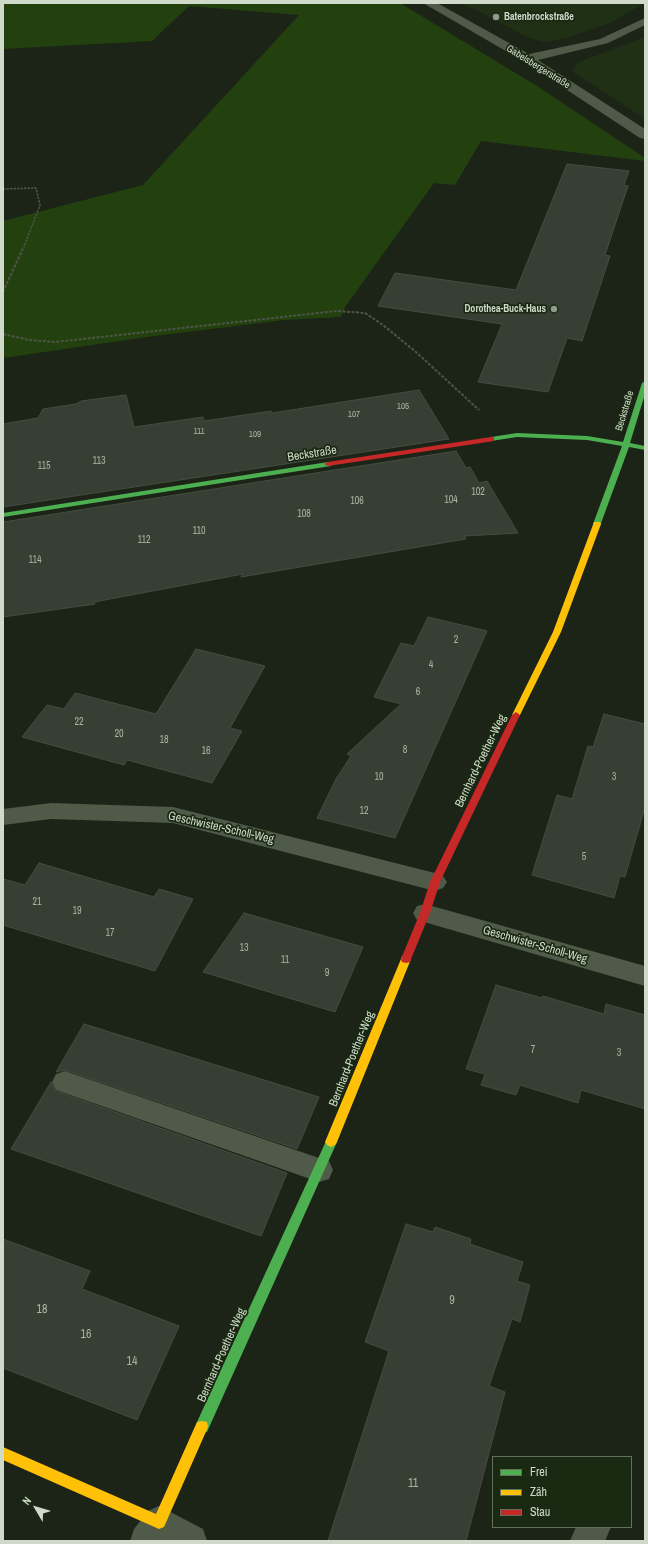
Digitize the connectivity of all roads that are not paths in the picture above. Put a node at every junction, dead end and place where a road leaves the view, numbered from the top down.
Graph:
1 (429, 3) edge
2 (645, 21) edge
3 (527, 58) junction
4 (645, 135) edge
5 (645, 383) edge
6 (626, 445) junction
7 (645, 448) edge
8 (3, 515) edge
9 (3, 817) edge
10 (435, 882) junction
11 (425, 914) junction
12 (645, 976) edge
13 (65, 1082) dead end
14 (319, 1170) junction
15 (3, 1453) edge
16 (594, 1528) edge
17 (153, 1532) edge
18 (191, 1541) edge
19 (586, 1541) edge

1 - 3 street, Gabelsbergerstraße
2 - 3 street
3 - 4 street, Gabelsbergerstraße
5 - 6 street, Beckstraße
6 - 7 street, Beckstraße
6 - 8 street, Beckstraße
6 - 10 street, Bernhard-Poether-Weg
9 - 10 street, Geschwister-Scholl-Weg
10 - 11 street, Bernhard-Poether-Weg
11 - 12 street, Geschwister-Scholl-Weg
11 - 14 street, Bernhard-Poether-Weg
13 - 14 street
14 - 17 street, Bernhard-Poether-Weg
15 - 17 street
16 - 19 street
17 - 18 street

